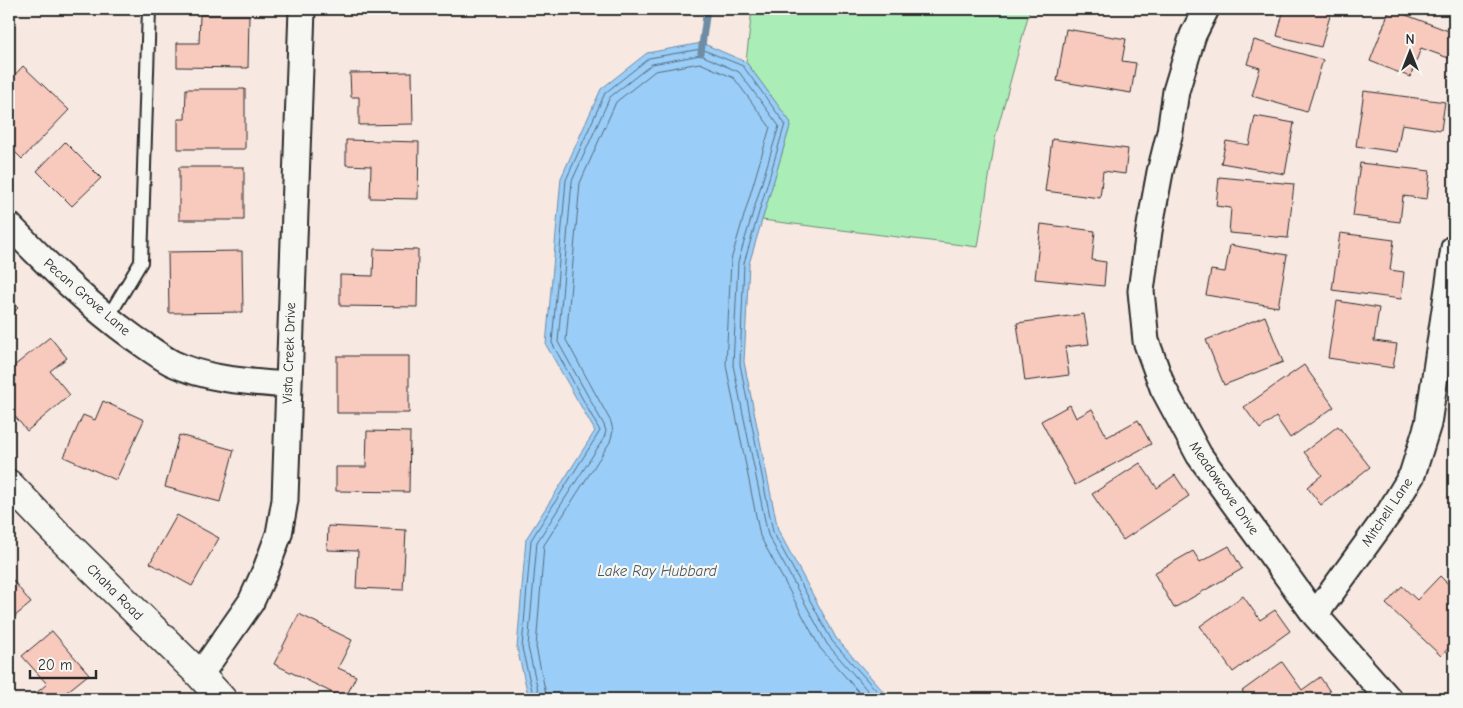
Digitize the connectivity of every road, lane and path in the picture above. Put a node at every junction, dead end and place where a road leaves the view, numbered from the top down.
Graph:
1 (149, 9) edge
2 (302, 9) edge
3 (1206, 9) edge
4 (9, 225) edge
5 (1454, 248) edge
6 (108, 319) junction
7 (288, 385) junction
8 (9, 484) edge
9 (1315, 615) junction
10 (200, 675) junction
11 (222, 699) edge
12 (1389, 699) edge

1 - 6 lane
2 - 7 street, Vista Creek Drive
3 - 9 street, Meadowcove Drive
4 - 6 street, Pecan Grove Lane
5 - 9 street, Mitchell Lane
6 - 7 street, Pecan Grove Lane
7 - 10 street, Vista Creek Drive
8 - 10 street, Chaha Road
9 - 12 street, Meadowcove Drive
10 - 11 street, Chaha Road

